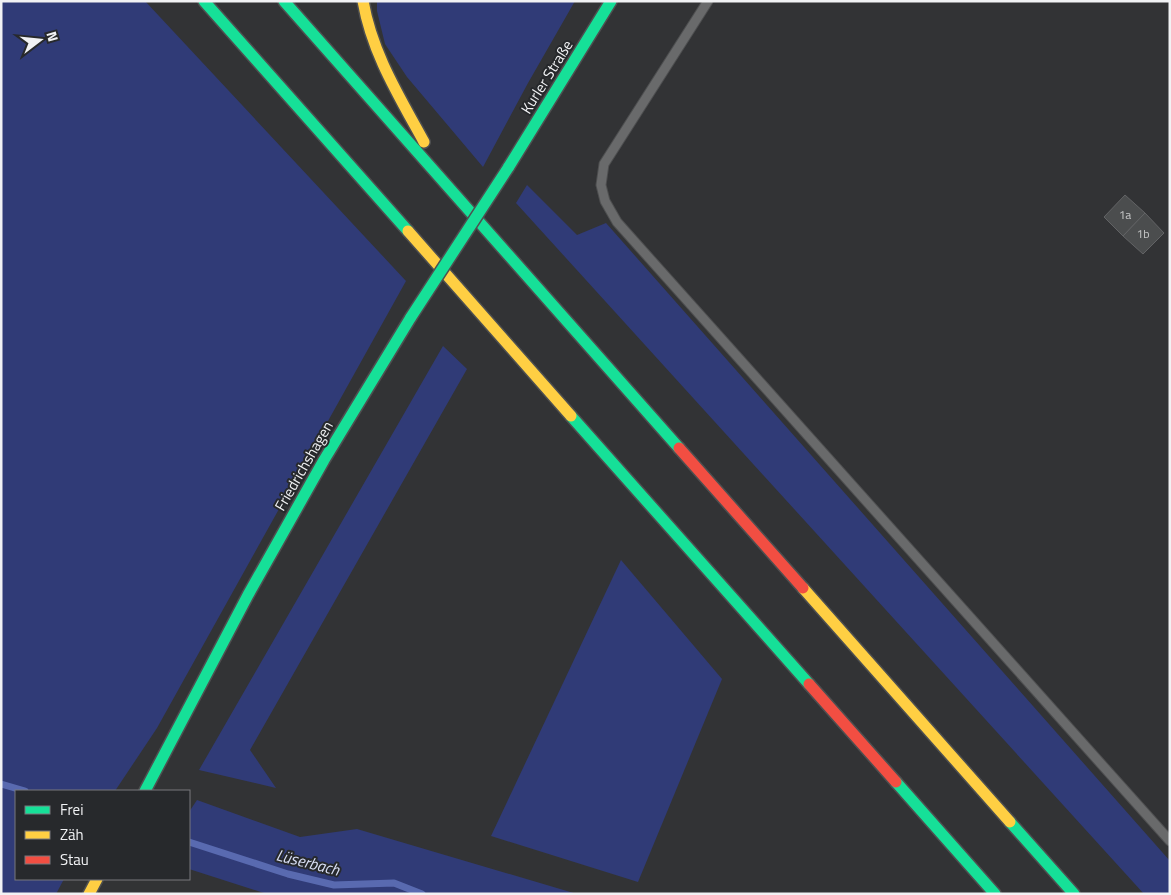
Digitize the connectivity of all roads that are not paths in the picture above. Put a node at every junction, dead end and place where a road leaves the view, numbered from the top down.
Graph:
1 (204, 1) edge
2 (284, 1) edge
3 (363, 1) edge
4 (611, 1) edge
5 (708, 1) edge
6 (508, 168) joint
7 (444, 181) junction
8 (146, 790) edge
9 (1170, 841) edge
10 (96, 880) edge
11 (89, 894) edge
12 (995, 894) edge
13 (1074, 894) edge

1 - 12 main road
2 - 7 main road
3 - 7 main road
4 - 6 main road, Kurler Straße
5 - 9 lane
6 - 8 main road, Friedrichshagen, bridge
7 - 13 main road
10 - 11 main road

